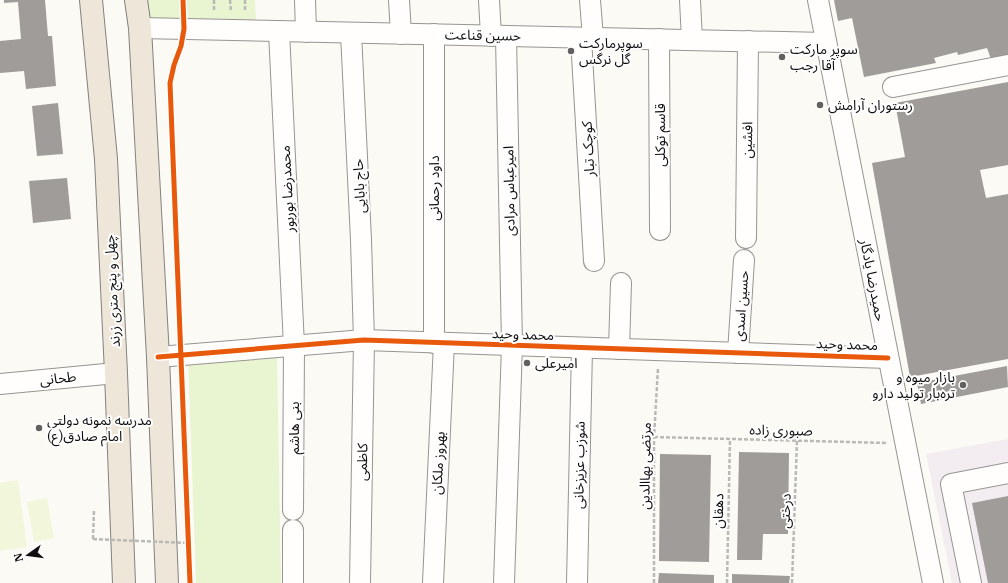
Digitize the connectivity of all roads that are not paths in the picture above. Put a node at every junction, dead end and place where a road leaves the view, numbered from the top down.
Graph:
1 (91, 0) edge
2 (136, 0) edge
3 (305, 0) edge
4 (399, 0) edge
5 (489, 0) edge
6 (590, 0) edge
7 (690, 0) edge
8 (818, 0) edge
9 (140, 28) junction
10 (279, 31) junction
11 (306, 32) junction
12 (351, 33) junction
13 (401, 34) junction
14 (434, 34) junction
15 (498, 36) junction
16 (587, 38) junction
17 (659, 39) junction
18 (692, 40) junction
19 (748, 41) junction
20 (826, 43) junction
21 (1008, 65) edge
22 (893, 87) dead end
23 (660, 230) dead end
24 (746, 238) dead end
25 (744, 260) dead end
26 (594, 261) dead end
27 (621, 283) dead end
28 (364, 340) junction
29 (439, 343) junction
30 (512, 345) junction
31 (294, 346) junction
32 (582, 348) junction
33 (619, 349) junction
34 (738, 353) junction
35 (158, 357) junction
36 (888, 358) junction
37 (116, 373) junction
38 (0, 384) edge
39 (1008, 473) edge
40 (124, 583) edge
41 (167, 583) edge
42 (293, 583) edge
43 (360, 583) edge
44 (432, 583) edge
45 (504, 583) edge
46 (577, 583) edge
47 (933, 583) edge
48 (971, 583) edge

1 - 37 main road, چهل و پنج متری زرند
2 - 9 main road
3 - 11 street
4 - 13 street
5 - 15 street, امیرعباس مرادی
6 - 16 street, کوچک تبار
7 - 18 street
8 - 20 street, حمیدرضا یادگار
9 - 10 street, حسین قناعت
9 - 35 main road
10 - 11 street, حسین قناعت
10 - 31 street, محمدرضا بوربور
11 - 12 street, حسین قناعت
12 - 13 street, حسین قناعت
12 - 28 street, حاج بابایی
13 - 14 street, حسین قناعت
14 - 15 street, حسین قناعت
14 - 29 street, داود رحمانی
15 - 16 street, حسین قناعت
15 - 30 street, امیرعباس مرادی
16 - 17 street, حسین قناعت
16 - 26 street, کوچک تبار
17 - 18 street, حسین قناعت
17 - 23 street, قاسم توکلی
18 - 19 street, حسین قناعت
19 - 20 street, حسین قناعت
19 - 24 street, افشین
20 - 36 street, حمیدرضا یادگار
21 - 22 street
25 - 34 street, حسین اسدی
27 - 33 street
28 - 29 street, محمد وحید
28 - 31 street, محمد وحید
28 - 43 street, کاظمی
29 - 30 street, محمد وحید
29 - 44 street, بهروز ملکان
30 - 32 street, محمد وحید
30 - 45 street, محمد وحید
31 - 35 street, محمد وحید
31 - 42 street, بنی هاشم
32 - 33 street, محمد وحید
32 - 46 street, شوزب عزیزخانی
33 - 34 street, محمد وحید
34 - 36 street, محمد وحید
35 - 41 main road
36 - 47 street, حمیدرضا یادگار
37 - 38 street, طحانی
37 - 40 main road, چهل و پنج متری زرند
39 - 48 street

